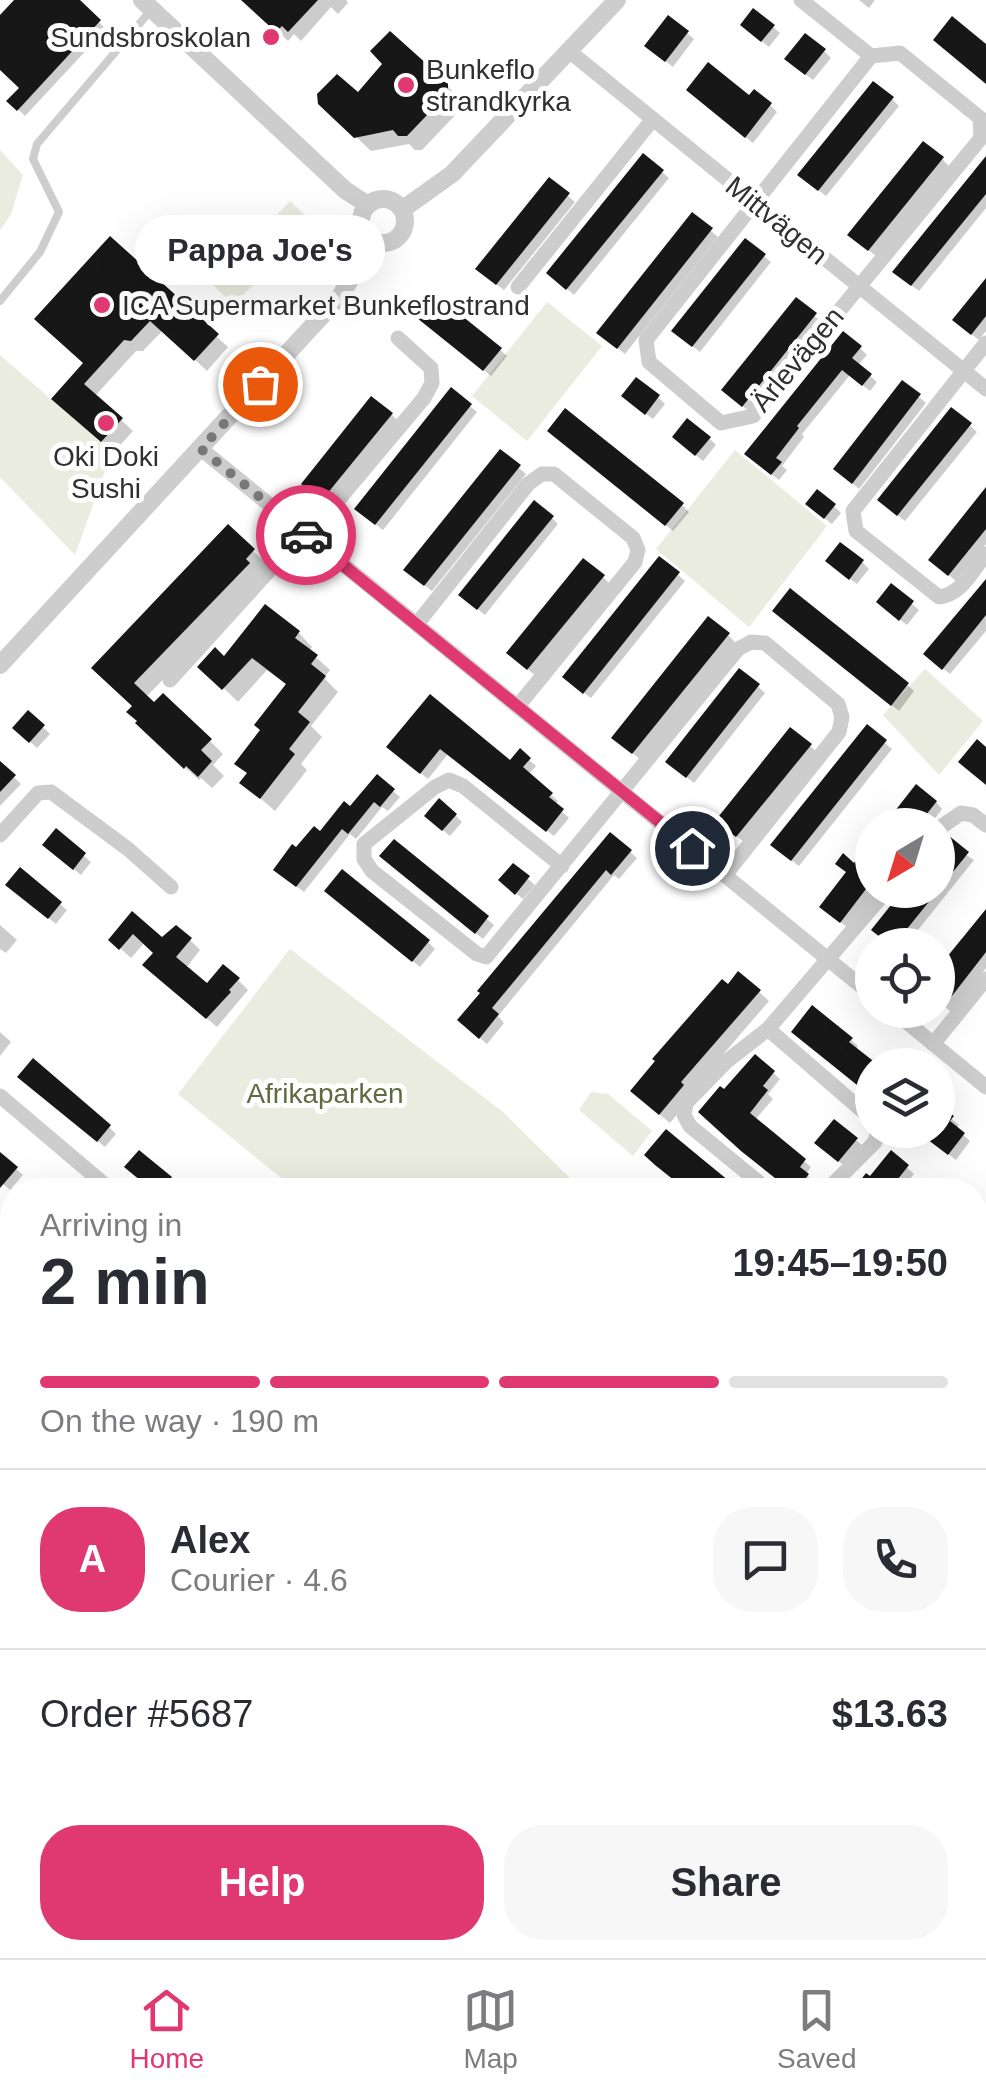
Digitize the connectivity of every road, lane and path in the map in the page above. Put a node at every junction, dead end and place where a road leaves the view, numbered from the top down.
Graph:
1 (617, 0) edge
2 (801, 0) edge
3 (146, 5) edge
4 (569, 51) junction
5 (871, 56) junction
6 (653, 119) junction
7 (754, 201) junction
8 (368, 204) junction
9 (402, 209) junction
10 (374, 240) junction
11 (858, 286) junction
12 (518, 287) dead end
13 (0, 301) edge
14 (398, 338) dead end
15 (986, 342) edge
16 (964, 371) junction
17 (986, 389) edge
18 (201, 449) junction
19 (306, 534) junction
20 (986, 554) edge
21 (417, 624) junction
22 (0, 665) edge
23 (170, 680) dead end
24 (518, 706) junction
25 (622, 791) junction
26 (955, 817) edge
27 (986, 825) edge
28 (0, 835) edge
29 (562, 866) junction
30 (725, 875) junction
31 (171, 887) dead end
32 (872, 908) edge
33 (829, 960) junction
34 (986, 979) edge
35 (855, 981) edge
36 (914, 1028) edge
37 (768, 1029) junction
38 (933, 1044) junction
39 (986, 1087) edge
40 (0, 1096) edge
41 (855, 1104) edge
42 (868, 1148) edge
43 (97, 1178) edge
44 (753, 1178) edge
45 (840, 1178) edge

1 - 4 street
2 - 5 street
3 - 8 street
3 - 13 lane
4 - 6 street, Mittvägen
4 - 9 street
5 - 7 street
5 - 11 street
6 - 7 street, Mittvägen
6 - 12 street
7 - 11 street, Mittvägen
7 - 11 street, Ärlevägen
8 - 9 street
8 - 10 street
9 - 10 street
10 - 18 street
11 - 16 street, Mittvägen
14 - 19 street
15 - 16 street
16 - 17 street, Mittvägen
16 - 20 street
18 - 19 street
18 - 22 street
19 - 21 street
19 - 23 street
21 - 24 street
21 - 24 street
24 - 25 street
25 - 29 street
25 - 30 street
25 - 30 street
26 - 27 street
28 - 31 street
29 - 29 street
30 - 33 street
32 - 33 street
33 - 35 street
33 - 37 street
34 - 38 street
36 - 38 street
37 - 41 street
37 - 44 street
38 - 39 street
40 - 43 street
42 - 45 street

